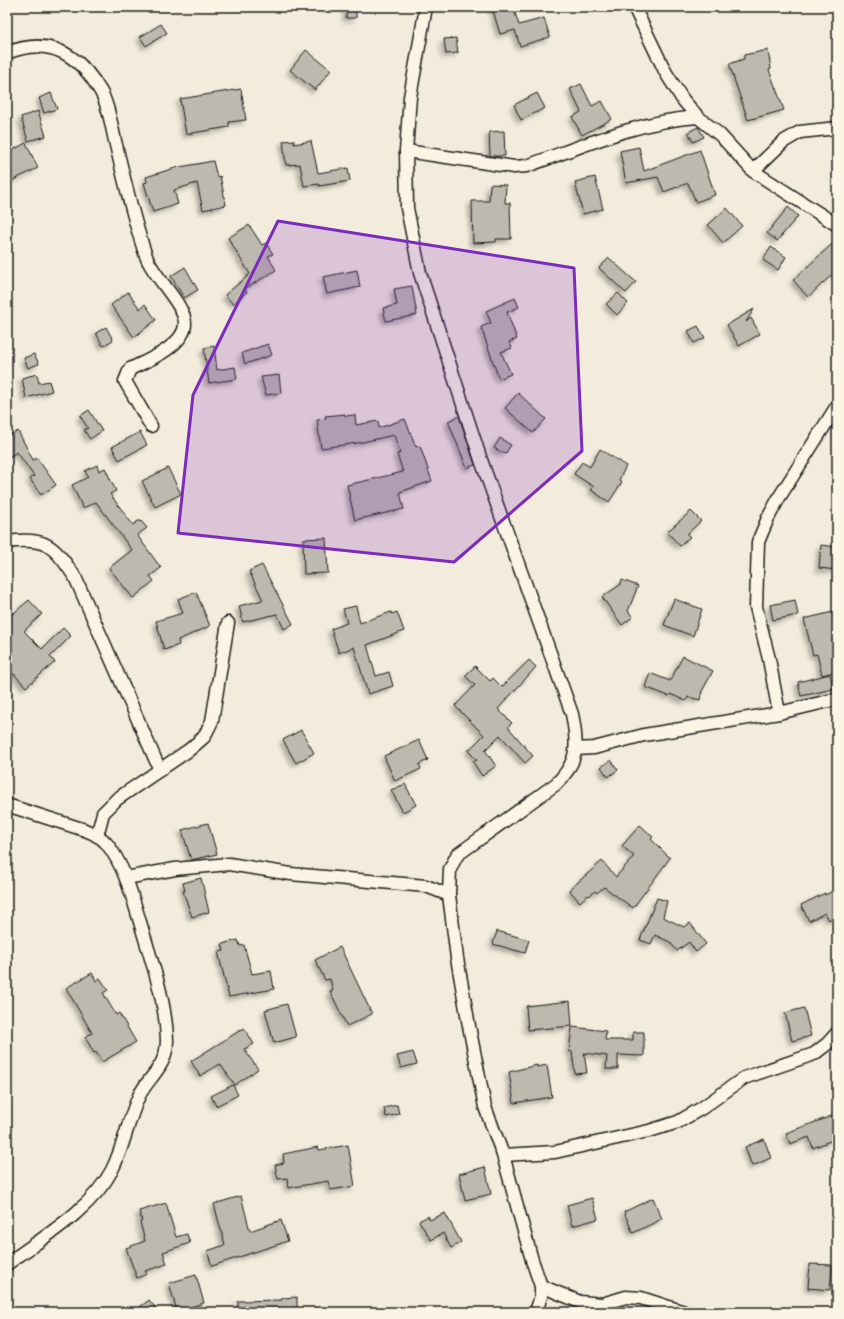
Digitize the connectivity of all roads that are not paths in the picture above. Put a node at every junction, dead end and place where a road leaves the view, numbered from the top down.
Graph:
1 (426, 7) edge
2 (634, 7) edge
3 (7, 53) edge
4 (698, 117) junction
5 (837, 128) edge
6 (406, 151) junction
7 (753, 171) junction
8 (837, 225) edge
9 (837, 406) edge
10 (151, 426) dead end
11 (7, 542) edge
12 (228, 623) dead end
13 (836, 702) edge
14 (779, 712) junction
15 (576, 749) junction
16 (160, 770) junction
17 (7, 805) edge
18 (97, 836) junction
19 (126, 878) junction
20 (449, 895) junction
21 (837, 1033) edge
22 (503, 1155) junction
23 (7, 1264) edge
24 (541, 1286) junction
25 (536, 1312) edge
26 (684, 1312) edge

1 - 6 street
2 - 4 street
3 - 10 street
4 - 6 street
4 - 7 street
5 - 7 street
6 - 15 street
7 - 8 street
9 - 14 street
11 - 16 street
12 - 16 street
13 - 14 street
14 - 15 street
15 - 20 street
16 - 18 street
17 - 18 street
18 - 19 street
19 - 20 street
19 - 23 street
20 - 22 street
21 - 22 street
22 - 24 street
24 - 25 street
24 - 26 street

